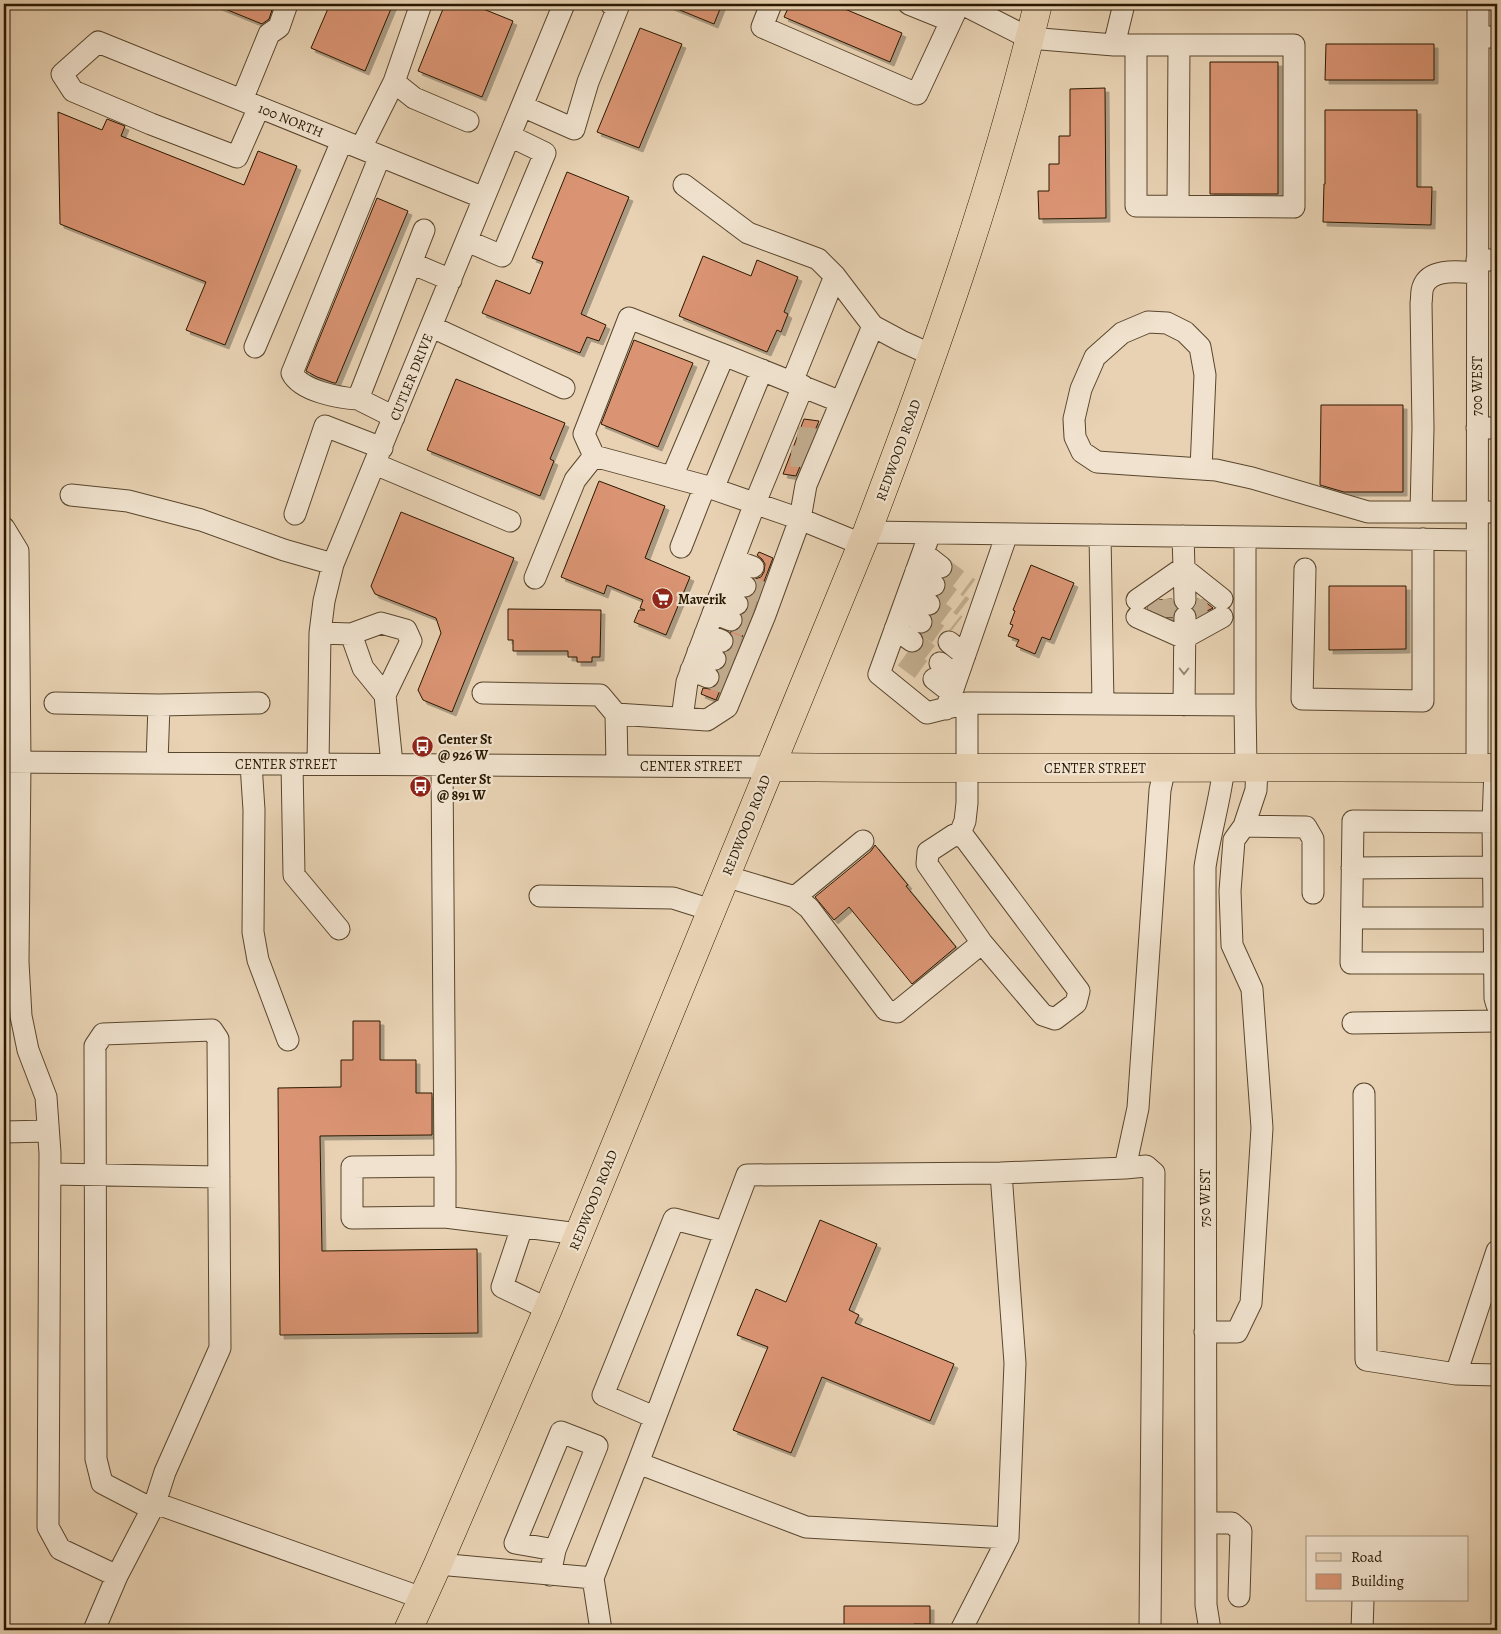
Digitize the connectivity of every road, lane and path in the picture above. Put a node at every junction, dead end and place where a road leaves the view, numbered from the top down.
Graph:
1 (287, 4) edge
2 (421, 4) edge
3 (564, 4) edge
4 (611, 4) edge
5 (772, 4) edge
6 (909, 4) edge
7 (1038, 4) edge
8 (1124, 4) edge
9 (1478, 4) edge
10 (957, 10) edge
11 (1488, 37) edge
12 (1029, 38) junction
13 (1114, 45) junction
14 (1136, 45) junction
15 (1179, 45) junction
16 (394, 82) junction
17 (250, 104) junction
18 (522, 106) junction
19 (468, 122) dead end
20 (510, 136) junction
21 (361, 148) junction
22 (684, 185) dead end
23 (484, 198) junction
24 (1178, 206) junction
25 (424, 230) dead end
26 (466, 241) junction
27 (411, 263) junction
28 (1484, 265) edge
29 (835, 276) junction
30 (451, 280) junction
31 (873, 326) junction
32 (432, 327) junction
33 (255, 348) dead end
34 (724, 355) junction
35 (932, 355) junction
36 (762, 370) junction
37 (797, 384) junction
38 (564, 388) dead end
39 (358, 399) junction
40 (841, 402) junction
41 (394, 417) junction
42 (1487, 428) edge
43 (802, 447) junction
44 (378, 456) junction
45 (594, 456) junction
46 (1201, 469) junction
47 (672, 477) junction
48 (709, 488) junction
49 (71, 495) dead end
50 (755, 503) junction
51 (1487, 511) edge
52 (1421, 512) junction
53 (295, 514) dead end
54 (800, 519) junction
55 (510, 521) dead end
56 (4, 528) edge
57 (930, 533) junction
58 (1007, 534) junction
59 (1100, 535) junction
60 (1183, 536) junction
61 (1246, 537) junction
62 (864, 538) junction
63 (1423, 539) junction
64 (1477, 540) junction
65 (681, 547) dead end
66 (334, 564) junction
67 (1183, 568) junction
68 (1305, 569) dead end
69 (535, 578) dead end
70 (913, 580) junction
71 (748, 597) junction
72 (1178, 608) junction
73 (320, 633) junction
74 (351, 634) junction
75 (1184, 638) junction
76 (722, 661) junction
77 (937, 671) tunnel mouth
78 (483, 693) dead end
79 (385, 695) junction
80 (956, 695) junction
81 (55, 703) dead end
82 (258, 703) dead end
83 (1103, 704) junction
84 (159, 705) junction
85 (1184, 705) junction
86 (1246, 705) junction
87 (616, 714) junction
88 (682, 718) junction
89 (12, 762) edge
90 (157, 763) junction
91 (252, 764) junction
92 (292, 764) junction
93 (318, 764) junction
94 (392, 764) junction
95 (442, 764) junction
96 (617, 765) junction
97 (770, 767) junction
98 (1165, 767) junction
99 (1242, 767) junction
100 (968, 768) junction
101 (1490, 768) edge
102 (1495, 822) edge
103 (1244, 826) junction
104 (959, 836) junction
105 (863, 841) dead end
106 (1352, 868) junction
107 (1494, 868) junction
108 (725, 876) junction
109 (1313, 893) dead end
110 (540, 896) dead end
111 (795, 897) junction
112 (711, 910) junction
113 (1352, 918) junction
114 (1494, 918) junction
115 (339, 929) dead end
116 (982, 943) junction
117 (1495, 951) edge
118 (12, 993) edge
119 (1497, 1005) edge
120 (1497, 1021) edge
121 (1354, 1023) dead end
122 (288, 1040) dead end
123 (1364, 1094) dead end
124 (48, 1131) junction
125 (4, 1132) edge
126 (445, 1166) junction
127 (1125, 1168) junction
128 (1001, 1173) junction
129 (50, 1174) junction
130 (95, 1174) junction
131 (219, 1177) junction
132 (446, 1217) junction
133 (522, 1227) junction
134 (725, 1232) junction
135 (579, 1234) junction
136 (1497, 1251) edge
137 (548, 1309) junction
138 (1205, 1332) junction
139 (1456, 1374) junction
140 (1497, 1375) edge
141 (654, 1417) junction
142 (638, 1463) junction
143 (153, 1506) junction
144 (1206, 1523) junction
145 (1008, 1538) junction
146 (555, 1550) junction
147 (438, 1564) junction
148 (550, 1574) junction
149 (118, 1576) junction
150 (593, 1578) junction
151 (1239, 1596) dead end
152 (422, 1598) junction
153 (1362, 1602) edge
154 (94, 1630) edge
155 (408, 1630) edge
156 (600, 1630) edge
157 (960, 1630) edge
158 (1150, 1630) edge
159 (1210, 1630) edge
160 (1362, 1630) edge

1 - 17 street
2 - 16 street
3 - 18 street, CUTLER DRIVE
4 - 18 street
5 - 10 street
6 - 10 street
7 - 12 main road, REDWOOD ROAD
8 - 13 street
9 - 11 street, 700 WEST
10 - 12 street
11 - 28 street, 700 WEST
12 - 13 street
12 - 35 main road, REDWOOD ROAD
13 - 14 street
14 - 15 street
14 - 24 street
15 - 24 street
15 - 24 street
16 - 19 street
16 - 21 street
17 - 17 street, 100 NORTH
17 - 21 street, 100 NORTH
18 - 20 street, CUTLER DRIVE
20 - 23 street, CUTLER DRIVE
20 - 26 street
21 - 23 street, 100 NORTH
21 - 33 street
21 - 39 street
22 - 29 street
23 - 26 street, CUTLER DRIVE
25 - 27 street
26 - 30 street, CUTLER DRIVE
27 - 30 street
27 - 39 street
28 - 42 street, 700 WEST
28 - 52 street
29 - 31 street
29 - 37 street
30 - 32 street, CUTLER DRIVE
31 - 35 street
31 - 40 street
32 - 38 street
32 - 41 street, CUTLER DRIVE
34 - 36 street
34 - 45 street
34 - 47 street
35 - 62 main road, REDWOOD ROAD
36 - 37 street
36 - 48 street
37 - 40 street
37 - 43 street
39 - 41 street
40 - 43 street
41 - 44 street, CUTLER DRIVE
42 - 51 street, 700 WEST
43 - 50 street
43 - 54 street
44 - 53 street
44 - 55 street
44 - 66 street, CUTLER DRIVE
45 - 47 street
45 - 69 street
46 - 46 street
46 - 52 street
47 - 48 street
48 - 50 street
48 - 65 street
49 - 66 street
50 - 54 street
50 - 71 street
51 - 52 street
51 - 64 street, 700 WEST
54 - 62 street
54 - 71 street
56 - 89 street
57 - 58 street
57 - 62 street
57 - 70 street
58 - 59 street
58 - 80 street
59 - 60 street
59 - 83 street
60 - 61 street
60 - 67 street
61 - 63 street
61 - 86 street
62 - 97 main road, REDWOOD ROAD
63 - 64 street
63 - 68 street
64 - 101 street, 700 WEST
66 - 73 street, CUTLER DRIVE
67 - 72 street
67 - 72 street
67 - 72 street
70 - 70 street
70 - 80 street
71 - 76 street
71 - 76 street
72 - 75 street
72 - 75 street
72 - 75 street
73 - 74 street
73 - 93 street, CUTLER DRIVE
74 - 79 street
74 - 79 street
75 -> 85 street
76 - 88 street
76 - 88 street
77 - 80 street
78 - 87 street
79 - 94 street
80 - 83 street
80 - 100 street
81 - 84 street
82 - 84 street
83 - 85 street
84 - 90 street
85 - 86 street
86 - 99 street
87 - 88 street
87 - 96 street
89 - 90 street, CENTER STREET
89 - 118 street
90 - 91 street, CENTER STREET
91 - 92 street, CENTER STREET
91 - 122 street
92 - 93 street, CENTER STREET
92 - 115 street
93 - 94 street, CENTER STREET
94 - 95 street, CENTER STREET
95 - 96 street, CENTER STREET
95 - 126 street
96 - 97 street, CENTER STREET
97 - 100 main road, CENTER STREET
97 - 108 main road, REDWOOD ROAD
98 - 99 main road, CENTER STREET
98 - 100 main road, CENTER STREET
98 - 127 street
99 - 101 main road, CENTER STREET
99 - 103 street
99 - 138 street, 750 WEST
100 - 104 street
101 - 102 street, 700 WEST
102 - 106 street
102 - 107 street, 700 WEST
103 - 109 street
103 - 138 street
104 - 116 street
104 - 116 street
105 - 111 street
106 - 107 street
106 - 113 street
107 - 114 street, 700 WEST
108 - 111 street
108 - 112 main road, REDWOOD ROAD
110 - 112 street
111 - 116 street
112 - 135 main road, REDWOOD ROAD
113 - 114 street
113 - 117 street
114 - 117 street, 700 WEST
117 - 119 street, 700 WEST
118 - 124 street
120 - 121 street
123 - 139 street
124 - 125 street
124 - 129 street
126 - 132 street
126 - 132 street
127 - 128 street
127 - 158 street
128 - 134 street
128 - 145 street
129 - 130 street
129 - 149 street
130 - 131 street
130 - 131 street
130 - 143 street
131 - 143 street
132 - 133 street
133 - 135 street
133 - 137 street
134 - 141 street
134 - 141 street
135 - 137 main road, REDWOOD ROAD
136 - 139 street
137 - 147 main road, REDWOOD ROAD
138 - 144 street, 750 WEST
139 - 140 street
141 - 142 street
142 - 145 street
142 - 150 street
143 - 149 street
143 - 152 street
144 - 151 street
144 - 159 street, 750 WEST
145 - 157 street
146 - 146 street
146 - 148 street
147 - 148 street
147 - 152 main road, REDWOOD ROAD
148 - 150 street
149 - 154 street
150 - 156 street
152 - 155 main road, REDWOOD ROAD
153 - 160 street

